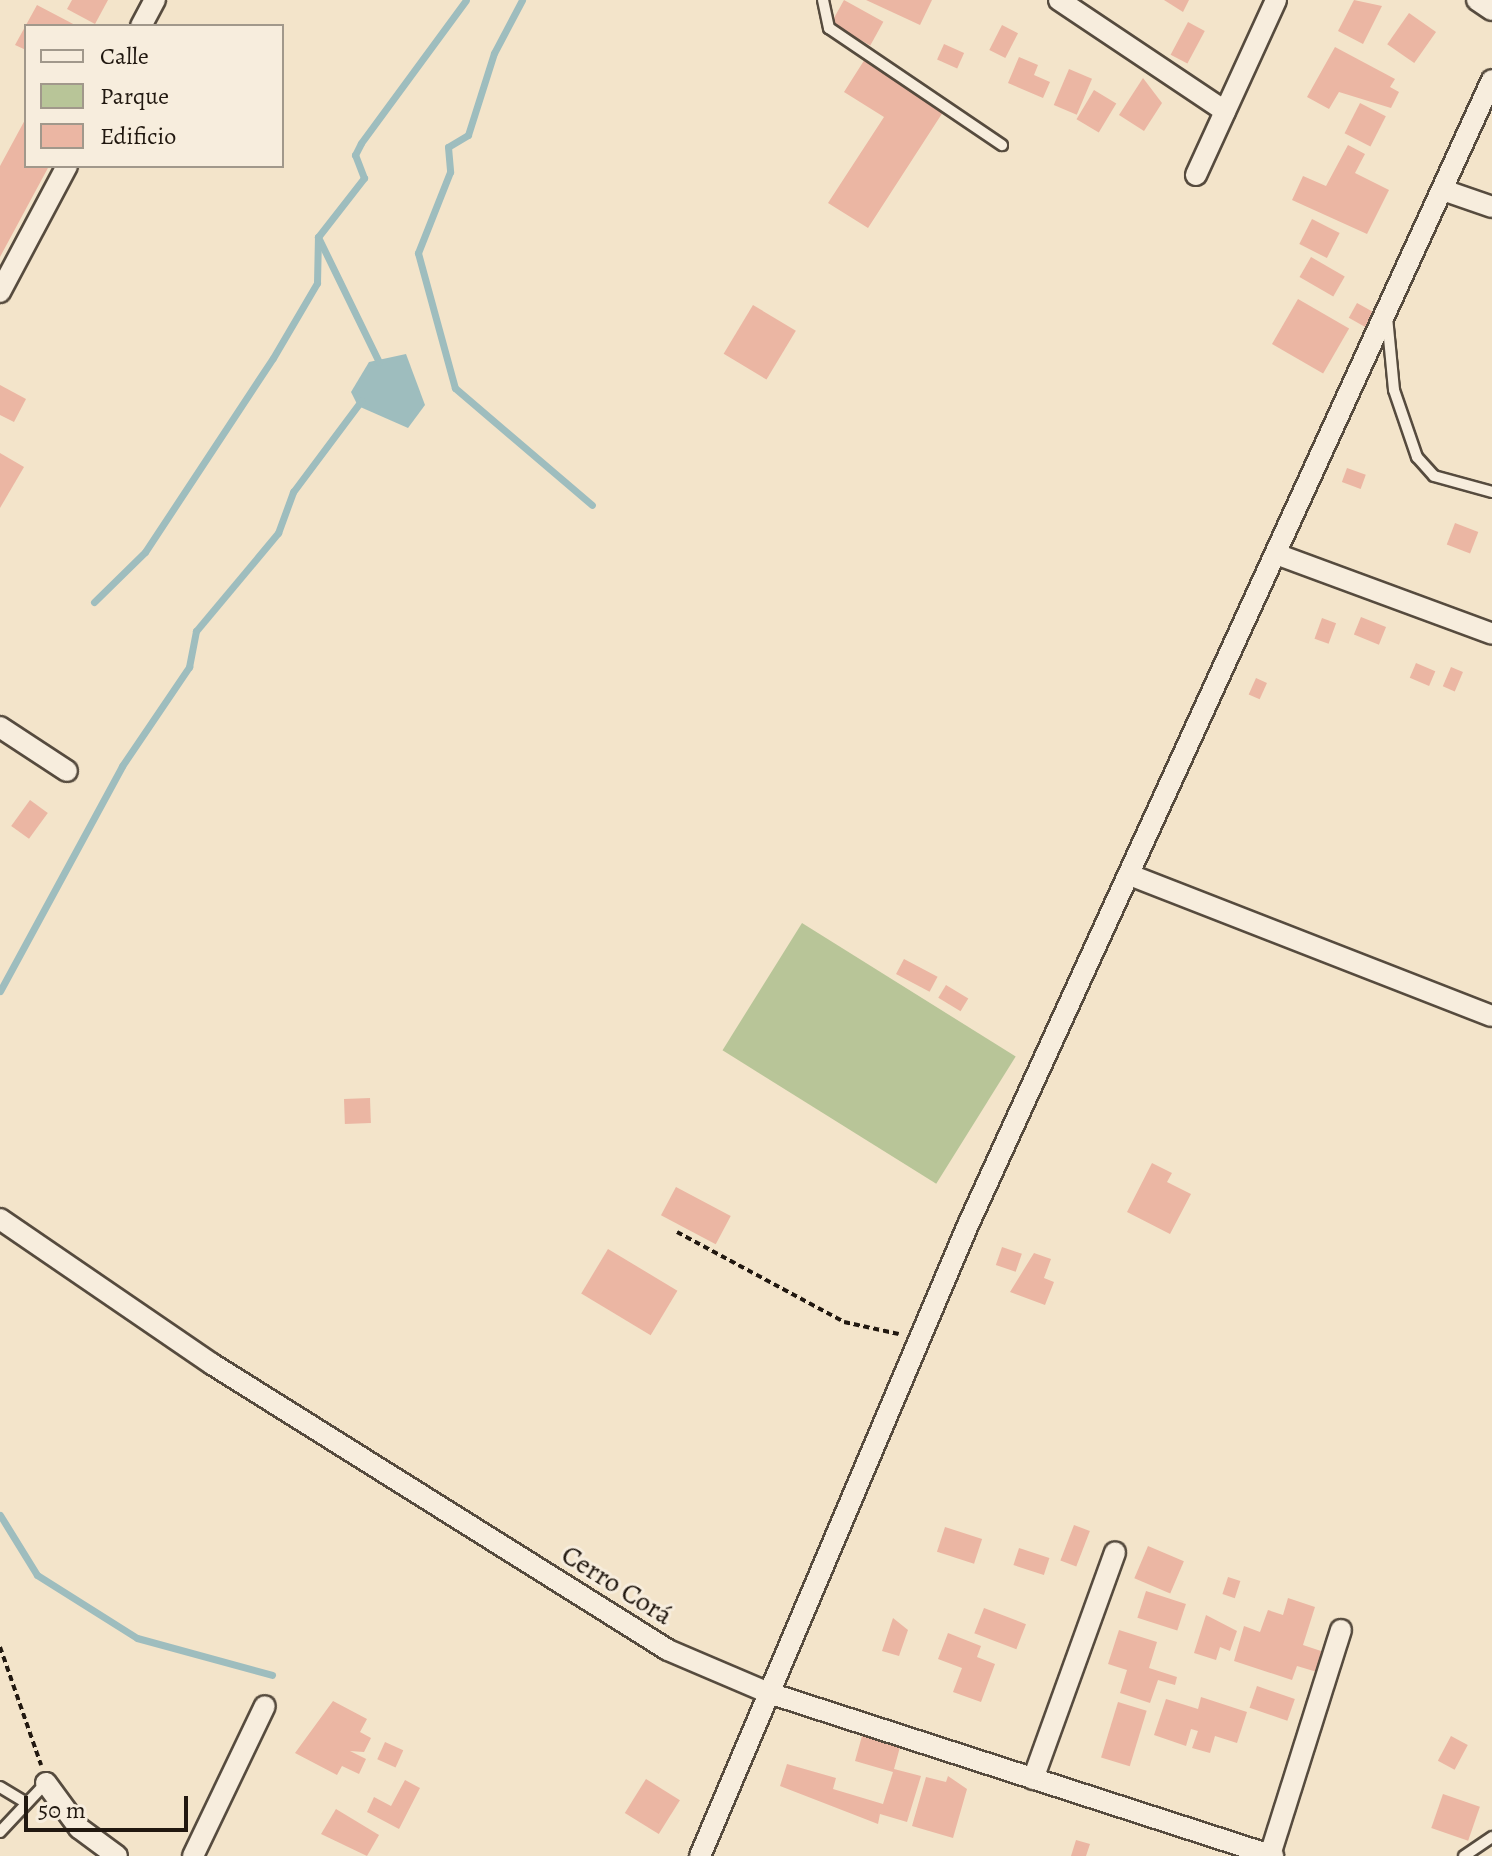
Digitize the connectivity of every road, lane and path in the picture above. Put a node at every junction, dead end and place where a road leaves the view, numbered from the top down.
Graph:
1 (155, 0) edge
2 (823, 0) edge
3 (1059, 0) edge
4 (1276, 0) edge
5 (1477, 0) edge
6 (1492, 10) edge
7 (142, 24) edge
8 (1492, 80) edge
9 (1225, 111) junction
10 (1002, 145) dead end
11 (66, 168) edge
12 (1196, 175) dead end
13 (1443, 190) junction
14 (1492, 207) edge
15 (0, 292) edge
16 (1387, 313) junction
17 (1492, 492) edge
18 (1279, 555) junction
19 (1492, 634) edge
20 (0, 727) edge
21 (67, 771) dead end
22 (1130, 875) junction
23 (1492, 1016) edge
24 (0, 1219) edge
25 (677, 1232) dead end
26 (921, 1336) junction
27 (1115, 1552) dead end
28 (1341, 1630) dead end
29 (0, 1647) edge
30 (769, 1693) junction
31 (265, 1706) dead end
32 (1033, 1779) junction
33 (46, 1783) junction
34 (0, 1787) edge
35 (27, 1803) junction
36 (0, 1832) edge
37 (1492, 1837) edge
38 (117, 1856) edge
39 (193, 1856) edge
40 (700, 1856) edge
41 (1271, 1856) edge
42 (1464, 1856) edge

1 - 7 street
2 - 10 lane
3 - 9 street
4 - 9 street
5 - 6 street
8 - 13 street
9 - 12 street
11 - 15 street
13 - 14 street
13 - 16 street
16 - 17 lane
16 - 18 street
18 - 19 street
18 - 22 street
20 - 21 street
22 - 23 street
22 - 26 street
24 - 30 street, Cerro Corá
25 - 26 path
26 - 30 street
27 - 32 street
28 - 41 street
29 - 33 path
30 - 32 street, Cerro Corá
30 - 40 street
31 - 39 street
32 - 41 street, Cerro Corá
33 - 35 lane
33 - 38 street
34 - 35 lane
35 - 36 lane
37 - 42 lane

